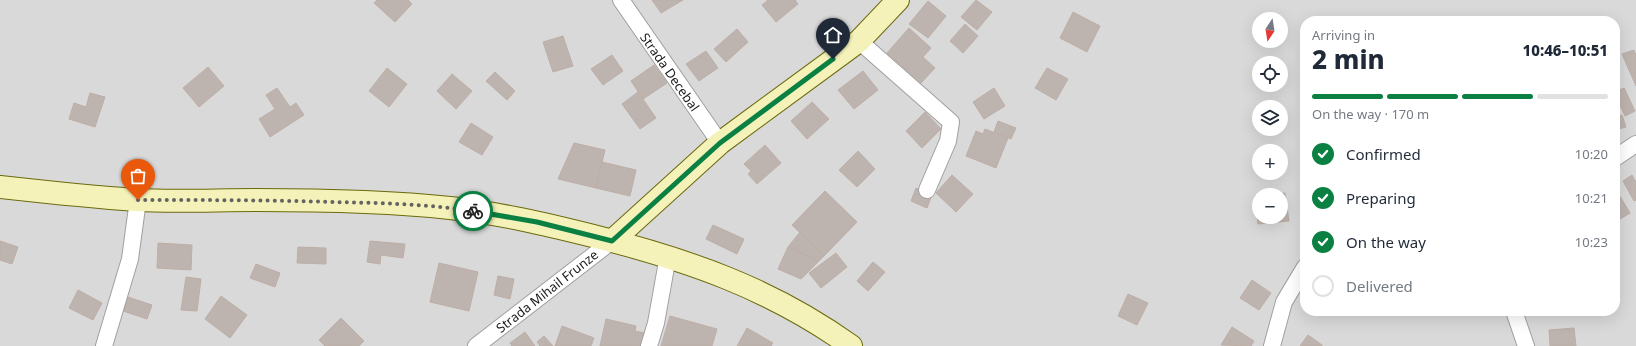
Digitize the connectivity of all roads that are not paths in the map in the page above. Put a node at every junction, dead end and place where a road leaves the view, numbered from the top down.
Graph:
1 (621, 0) edge
2 (898, 0) edge
3 (859, 40) junction
4 (720, 143) junction
5 (1636, 144) edge
6 (1620, 155) edge
7 (0, 187) edge
8 (927, 190) dead end
9 (138, 200) junction
10 (612, 241) junction
11 (668, 256) junction
12 (1300, 275) edge
13 (1516, 316) edge
14 (104, 346) edge
15 (476, 346) edge
16 (649, 346) edge
17 (851, 346) edge
18 (1272, 346) edge
19 (1526, 346) edge

1 - 4 street, Strada Decebal
2 - 3 main road, Strada Mihail Frunze
3 - 4 main road, Strada Mihail Frunze
3 - 8 street
4 - 10 main road, Strada Mihail Frunze
5 - 6 street
7 - 9 main road
9 - 10 main road
9 - 14 street
10 - 11 main road
10 - 15 street, Strada Mihail Frunze
11 - 16 street
11 - 17 main road
12 - 18 street
13 - 19 street

